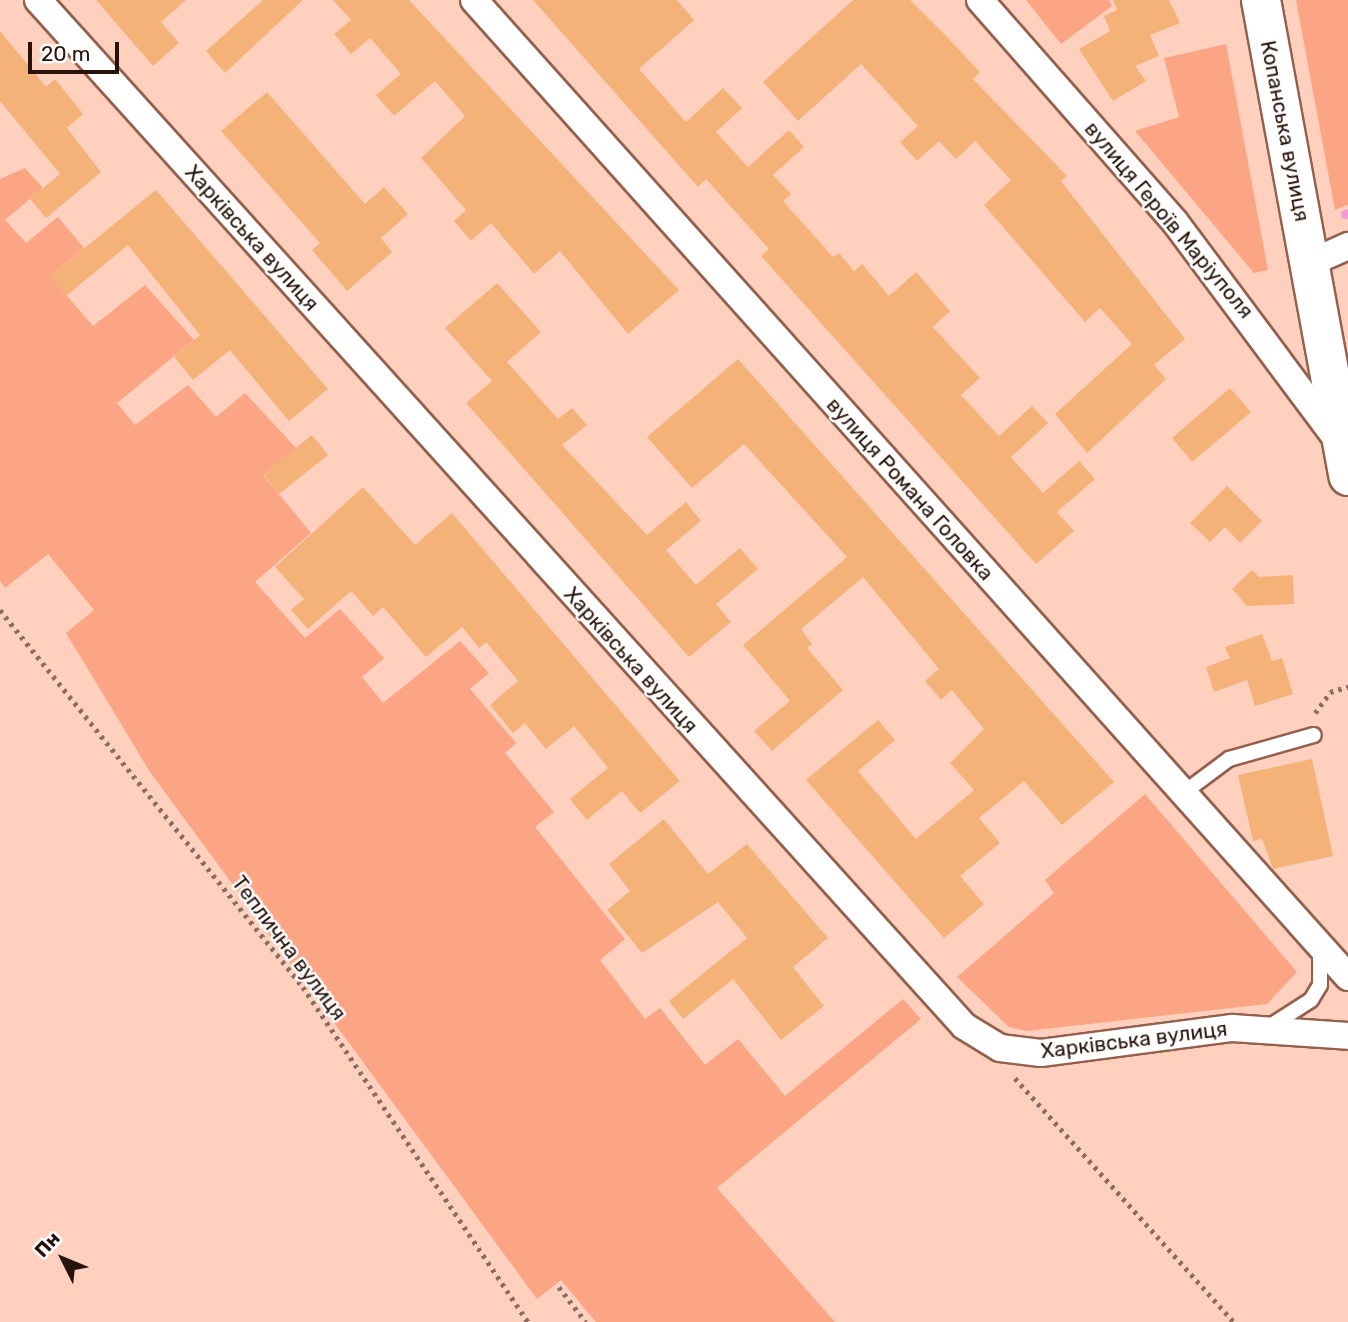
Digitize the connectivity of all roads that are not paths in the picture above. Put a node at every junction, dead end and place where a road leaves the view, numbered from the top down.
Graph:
1 (38, 0) edge
2 (474, 0) edge
3 (980, 0) edge
4 (1261, 0) edge
5 (1348, 246) edge
6 (1310, 263) junction
7 (1346, 463) edge
8 (1314, 735) road end
9 (1182, 794) junction
10 (1318, 945) junction
11 (1348, 977) edge
12 (1267, 1027) junction
13 (1348, 1036) edge

1 - 12 street, Харківська вулиця
2 - 9 street, вулиця Романа Головка
3 - 7 street, вулиця Героїв Маріуполя
4 - 6 highway, Копанська вулиця
5 - 6 street
6 - 7 highway, Копанська вулиця
8 - 9 lane
9 - 10 street, вулиця Романа Головка
10 - 11 street, вулиця Романа Головка
10 - 12 lane
12 - 13 street, Харківська вулиця

